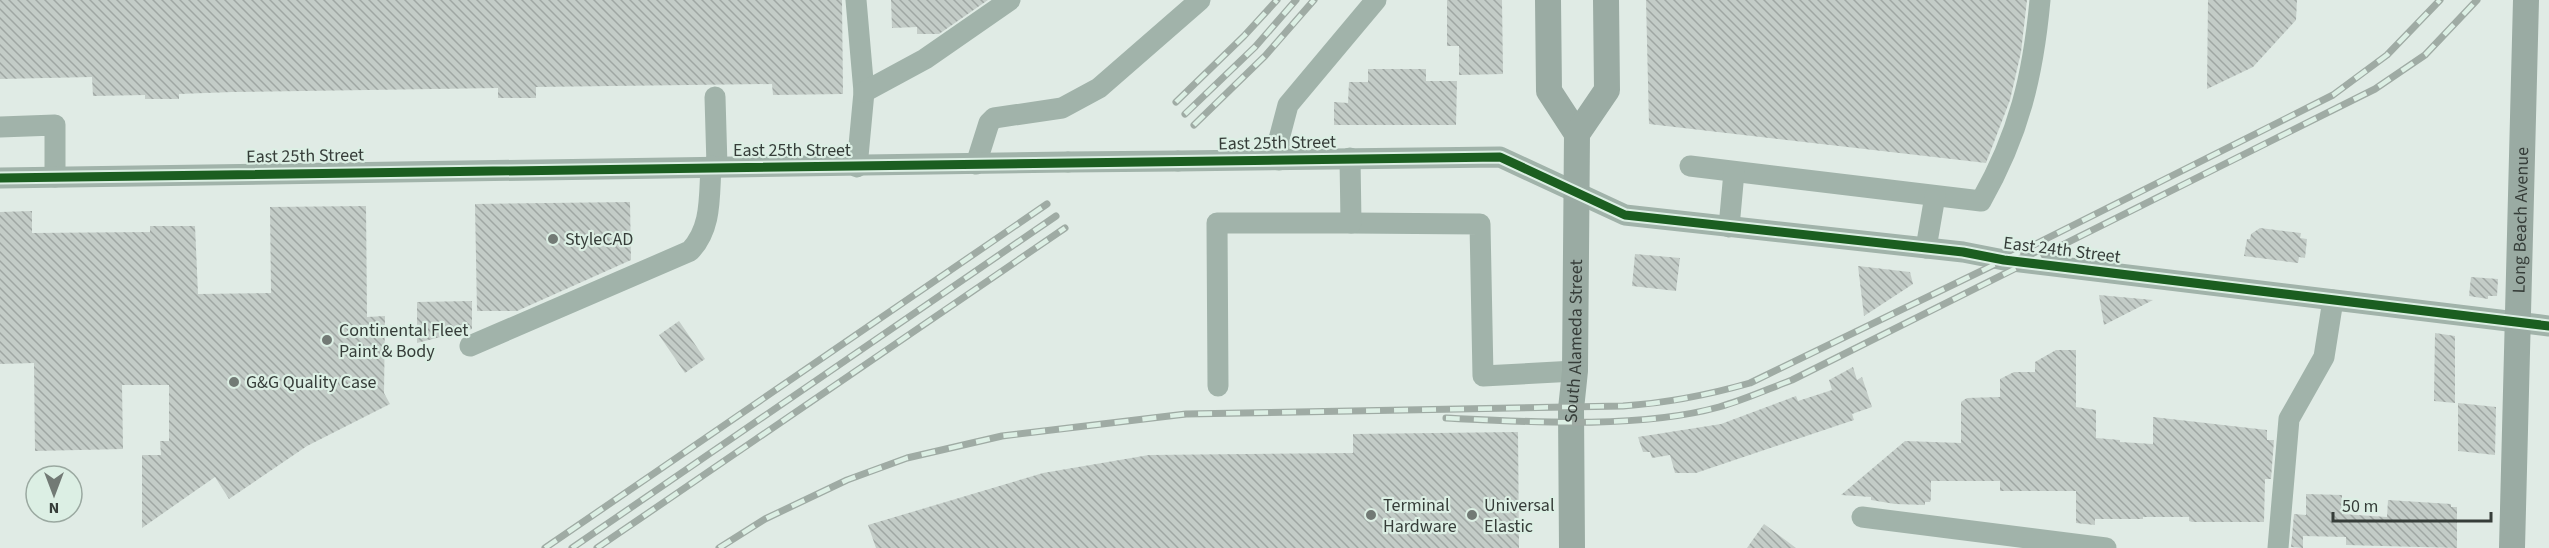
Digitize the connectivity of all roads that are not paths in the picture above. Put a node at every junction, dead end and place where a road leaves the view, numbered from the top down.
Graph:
1 (856, 0) edge
2 (1010, 0) edge
3 (1200, 0) edge
4 (1376, 0) edge
5 (1548, 0) edge
6 (1606, 0) edge
7 (2040, 0) edge
8 (2526, 0) edge
9 (864, 93) junction
10 (715, 97) dead end
11 (0, 127) edge
12 (1577, 134) junction
13 (1350, 158) junction
14 (1279, 160) junction
15 (976, 164) junction
16 (714, 166) junction
17 (1690, 166) dead end
18 (857, 167) junction
19 (1734, 172) junction
20 (56, 177) junction
21 (0, 178) edge
22 (1576, 191) junction
23 (1935, 196) junction
24 (1351, 223) junction
25 (1729, 226) junction
26 (1926, 248) junction
27 (2333, 300) junction
28 (2516, 322) junction
29 (2549, 327) edge
30 (470, 346) dead end
31 (1575, 371) junction
32 (1218, 387) dead end
33 (1862, 517) dead end
34 (1572, 548) edge
35 (2106, 548) edge
36 (2278, 548) edge
37 (2511, 548) edge

1 - 9 street
2 - 9 street
3 - 15 street
4 - 14 street
5 - 12 main road
6 - 12 main road
7 - 23 street
8 - 28 main road, Long Beach Avenue
9 - 18 street
10 - 16 street
11 - 20 street
12 - 22 main road, South Alameda Street
13 - 14 street, East 25th Street
13 - 22 street, East 25th Street
13 - 24 street
14 - 15 street, East 25th Street, bridge
15 - 18 street, East 25th Street
16 - 18 street, East 25th Street
16 - 20 street, East 25th Street
16 - 30 street
17 - 19 street
19 - 23 street
19 - 25 street
20 - 21 street, East 25th Street
22 - 25 street, East 24th Street
22 - 31 main road, South Alameda Street
23 - 26 street
24 - 31 street
24 - 32 street
25 - 26 street, East 24th Street
26 - 27 street, East 24th Street
27 - 28 street, East 24th Street
27 - 36 street
28 - 29 street, East 24th Street
28 - 37 main road, Long Beach Avenue
31 - 34 main road, South Alameda Street
33 - 35 street

